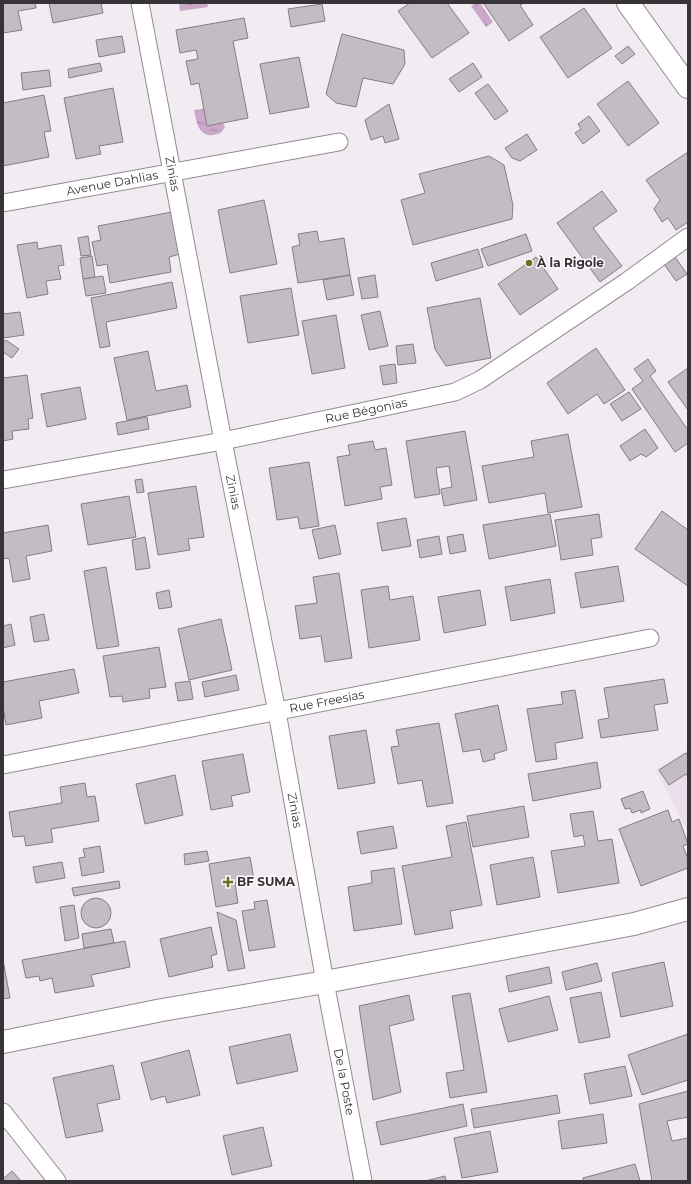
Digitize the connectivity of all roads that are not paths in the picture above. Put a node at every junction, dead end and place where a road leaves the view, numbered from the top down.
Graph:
1 (140, 3) edge
2 (628, 3) edge
3 (688, 88) edge
4 (339, 142) dead end
5 (172, 173) junction
6 (3, 203) edge
7 (688, 237) edge
8 (223, 441) junction
9 (3, 480) edge
10 (650, 638) dead end
11 (277, 712) junction
12 (3, 765) edge
13 (688, 909) edge
14 (325, 982) junction
15 (3, 1042) edge
16 (3, 1112) edge
17 (57, 1181) edge
18 (363, 1181) edge

1 - 5 street, Zinias
2 - 3 street
4 - 5 street, Avenue Dahlias
5 - 6 street, Avenue Dahlias
5 - 8 street, Zinias
7 - 8 street, Rue Bégonias
8 - 9 street, Rue Bégonias
8 - 11 street, Zinias
10 - 11 street, Rue Freesias
11 - 12 street, Rue Freesias
11 - 14 street, Zinias
13 - 14 street
14 - 15 street
14 - 18 street, De la Poste
16 - 17 street

